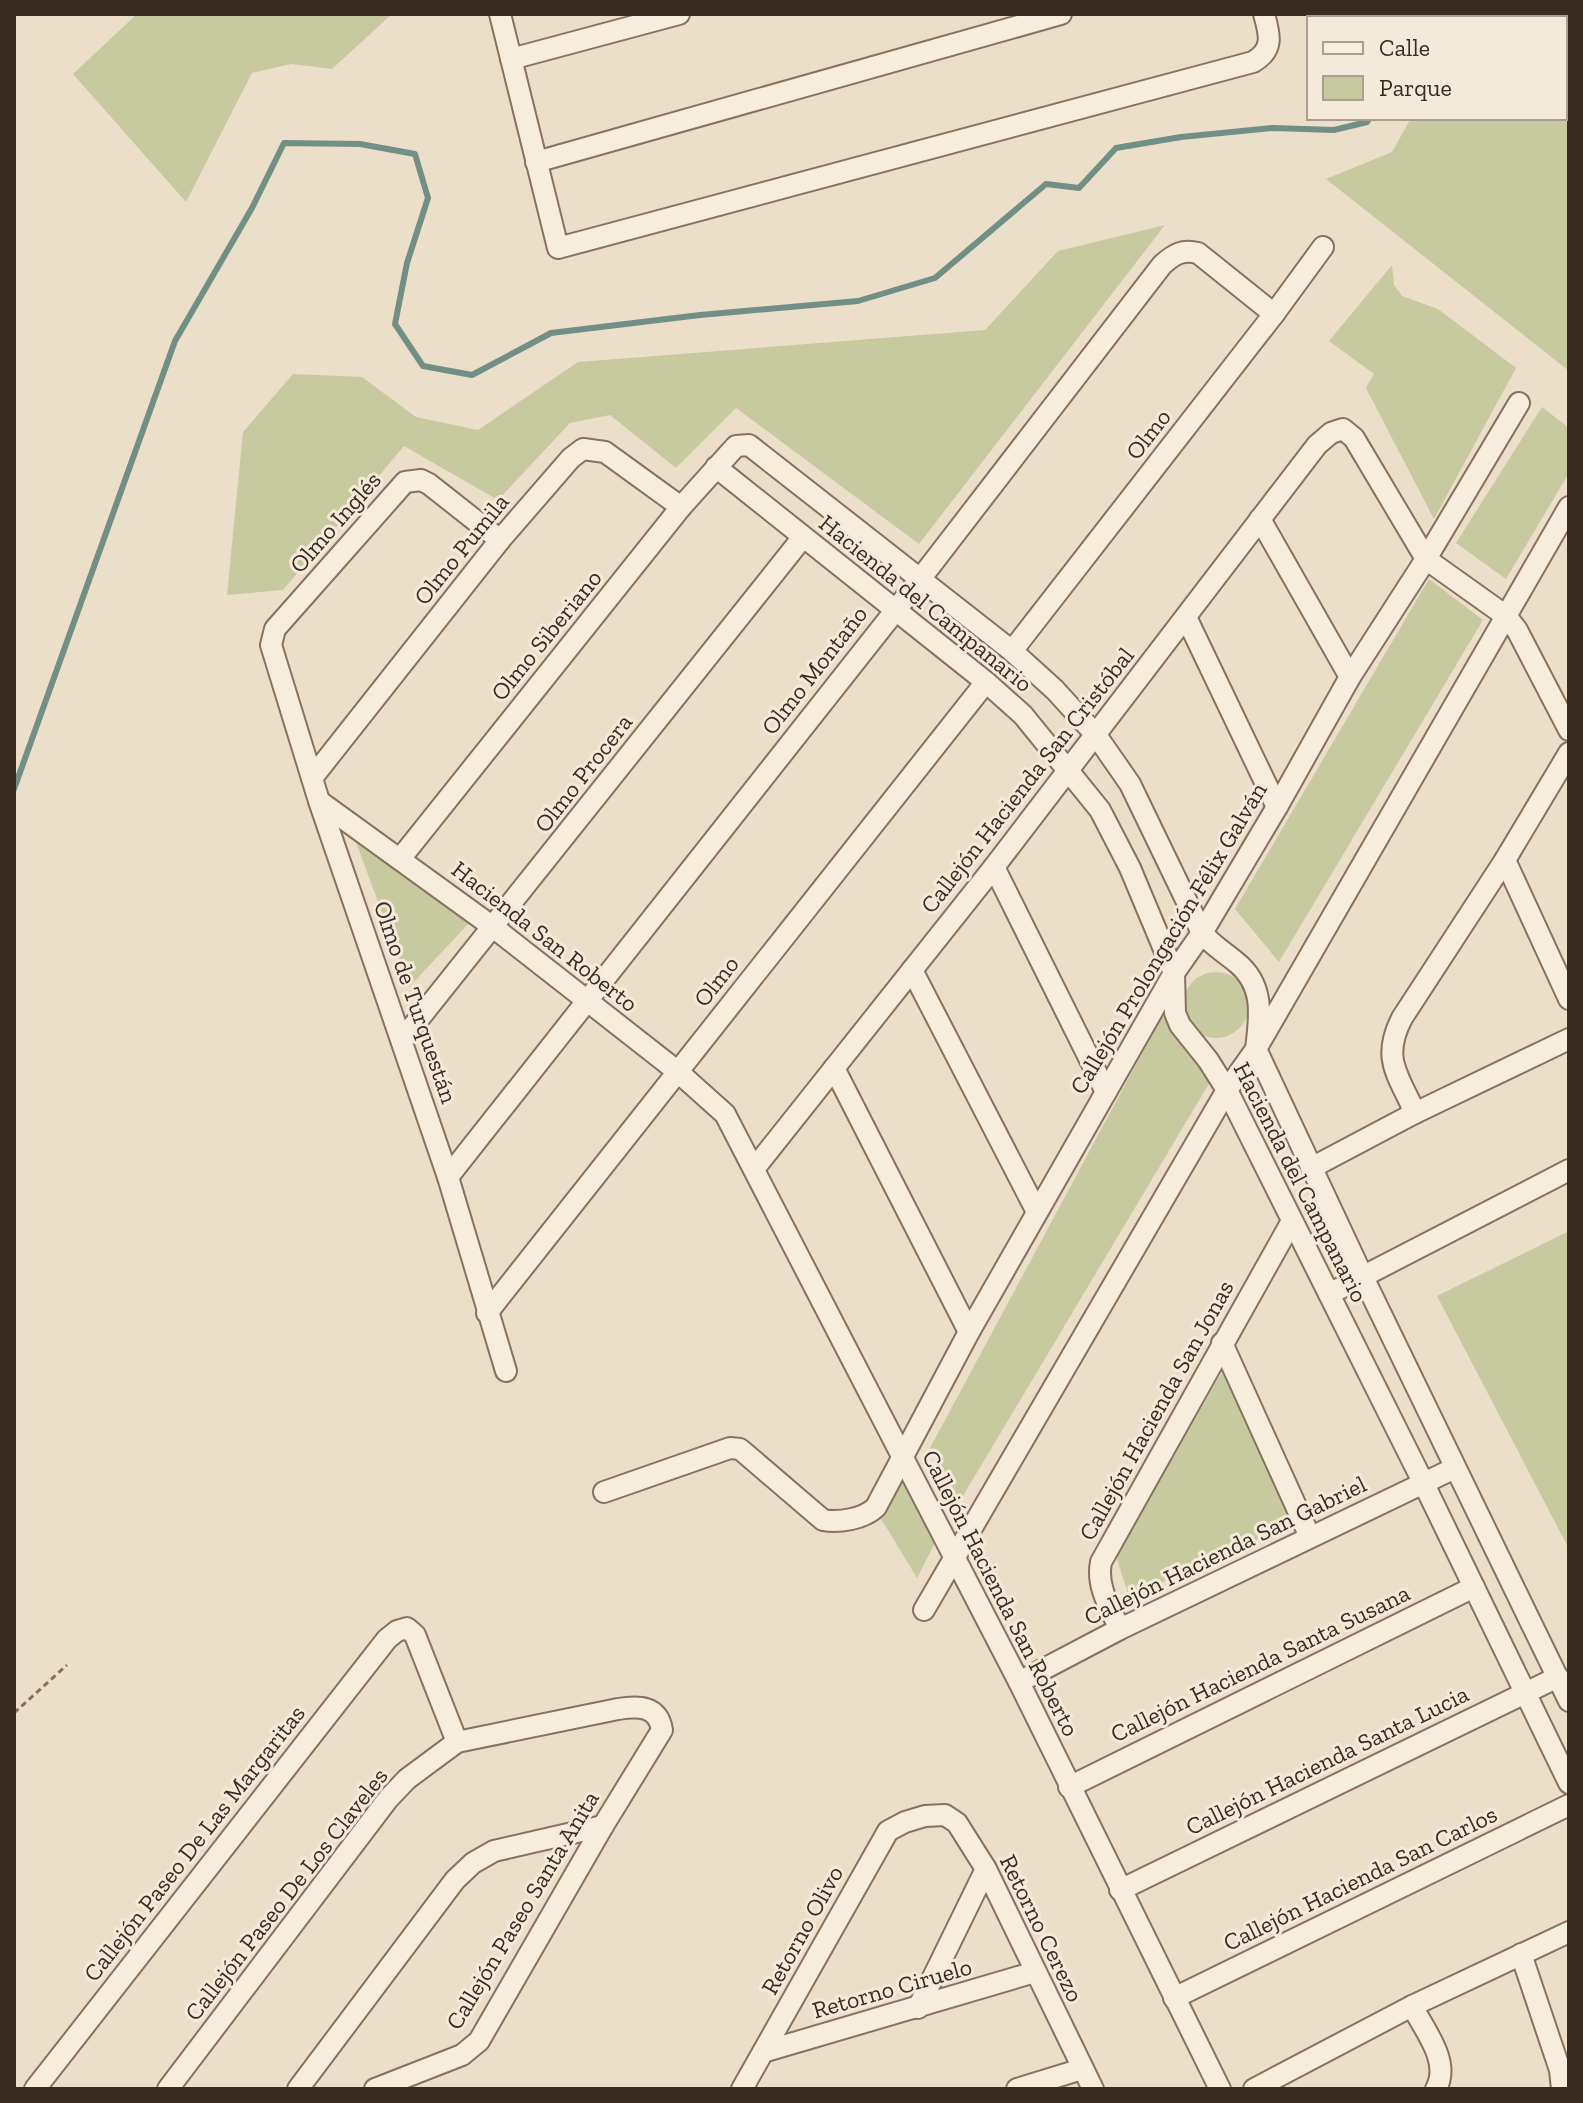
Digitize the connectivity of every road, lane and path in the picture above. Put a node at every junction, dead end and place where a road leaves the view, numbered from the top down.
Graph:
1 (500, 14) edge
2 (679, 14) edge
3 (1061, 14) edge
4 (1264, 14) edge
5 (511, 59) junction
6 (536, 162) junction
7 (1323, 247) dead end
8 (1274, 314) junction
9 (1519, 403) dead end
10 (736, 446) joint
11 (716, 467) junction
12 (681, 507) junction
13 (1569, 507) edge
14 (1260, 519) junction
15 (803, 537) junction
16 (500, 540) junction
17 (1426, 559) junction
18 (921, 578) junction
19 (895, 610) junction
20 (1506, 616) junction
21 (1186, 617) junction
22 (1012, 651) junction
23 (271, 653) joint
24 (1350, 677) junction
25 (986, 682) junction
26 (1569, 730) edge
27 (1096, 735) junction
28 (1569, 753) edge
29 (1069, 769) junction
30 (312, 778) junction
31 (319, 801) junction
32 (1277, 807) junction
33 (400, 859) junction
34 (1505, 860) junction
35 (994, 867) junction
36 (493, 927) junction
37 (1202, 933) junction
38 (912, 970) junction
39 (1174, 973) junction
40 (1569, 999) edge
41 (586, 1000) junction
42 (1569, 1039) edge
43 (402, 1040) junction
44 (1256, 1049) junction
45 (834, 1068) junction
46 (677, 1071) junction
47 (1227, 1090) junction
48 (1106, 1092) junction
49 (1415, 1113) junction
50 (731, 1123) joint
51 (1311, 1168) junction
52 (754, 1169) junction
53 (1569, 1170) edge
54 (448, 1177) junction
55 (1037, 1212) junction
56 (1292, 1221) junction
57 (1362, 1275) junction
58 (1329, 1294) junction
59 (487, 1313) junction
60 (969, 1332) junction
61 (1222, 1343) junction
62 (506, 1371) dead end
63 (902, 1457) junction
64 (1455, 1468) junction
65 (1423, 1482) junction
66 (604, 1492) dead end
67 (1310, 1537) junction
68 (954, 1561) junction
69 (1474, 1587) junction
70 (924, 1610) dead end
71 (1120, 1629) junction
72 (67, 1665) dead end
73 (1558, 1677) junction
74 (1019, 1682) junction
75 (1524, 1692) junction
76 (1569, 1701) edge
77 (14, 1713) edge
78 (457, 1742) junction
79 (1569, 1783) edge
80 (1069, 1787) junction
81 (1569, 1805) edge
82 (925, 1816) joint
83 (603, 1826) junction
84 (986, 1869) junction
85 (1120, 1890) junction
86 (1569, 1932) edge
87 (1521, 1954) junction
88 (1035, 1972) junction
89 (1174, 1998) junction
90 (1412, 2006) junction
91 (918, 2008) junction
92 (763, 2052) junction
93 (1082, 2069) junction
94 (35, 2089) edge
95 (168, 2089) edge
96 (298, 2089) edge
97 (375, 2089) edge
98 (742, 2089) edge
99 (1017, 2089) edge
100 (1093, 2089) edge
101 (1220, 2089) edge
102 (1254, 2089) edge
103 (1436, 2089) edge
104 (1562, 2089) edge

1 - 5 street
2 - 5 street
3 - 6 street
4 - 6 street
5 - 6 street
7 - 8 street, Olmo
8 - 18 street, Olmo Montaño
8 - 22 street, Olmo
9 - 17 street, Callejón Prolongación Félix Galván
10 - 11 street, Olmo Siberiano
10 - 18 street, Hacienda del Campanario
11 - 12 street, Olmo Siberiano
11 - 15 street, Hacienda del Campanario
12 - 16 street, Olmo Pumila
12 - 33 street, Olmo Siberiano
13 - 20 street
14 - 17 street, Callejón Hacienda San Cristóbal
14 - 21 street, Callejón Hacienda San Cristóbal
14 - 24 street
15 - 19 street, Hacienda del Campanario
15 - 36 street, Olmo Procera
16 - 23 street, Olmo Inglés
16 - 30 street, Olmo Pumila
17 - 20 street
17 - 24 street, Callejón Prolongación Félix Galván
18 - 19 street, Olmo Montaño
18 - 22 street, Hacienda del Campanario
19 - 25 street, Hacienda del Campanario
19 - 41 street, Olmo Montaño
20 - 26 street
20 - 44 street
21 - 27 street, Callejón Hacienda San Cristóbal
21 - 32 street
22 - 27 street, Hacienda del Campanario
23 - 30 street, Olmo de Turquestán
24 - 32 street, Callejón Prolongación Félix Galván
25 - 29 street, Hacienda del Campanario
25 - 46 street, Olmo
27 - 29 street, Callejón Hacienda San Cristóbal
27 - 37 street, Hacienda del Campanario
28 - 34 street
29 - 35 street, Callejón Hacienda San Cristóbal
29 - 39 street, Hacienda del Campanario
30 - 31 street, Olmo de Turquestán
31 - 33 street, Hacienda San Roberto
31 - 43 street, Olmo de Turquestán
32 - 37 street, Callejón Prolongación Félix Galván
33 - 36 street, Hacienda San Roberto
34 - 40 street
34 - 49 street
35 - 38 street, Callejón Hacienda San Cristóbal
35 - 48 street
36 - 41 street, Hacienda San Roberto
36 - 43 street, Olmo Procera
37 - 39 street, Callejón Prolongación Félix Galván
37 - 44 street, Hacienda del Campanario
38 - 45 street, Callejón Hacienda San Cristóbal
38 - 55 street
39 - 47 street, Hacienda del Campanario
39 - 48 street, Callejón Prolongación Félix Galván
41 - 46 street, Hacienda San Roberto
41 - 54 street, Olmo Montaño
42 - 49 street
43 - 54 street, Olmo de Turquestán
44 - 47 street
44 - 51 street, Hacienda del Campanario
45 - 52 street, Callejón Hacienda San Cristóbal
45 - 60 street
46 - 50 street, Hacienda San Roberto
46 - 59 street, Olmo
47 - 56 street, Hacienda del Campanario
47 - 68 street
48 - 55 street, Callejón Prolongación Félix Galván
49 - 51 street
50 - 52 street, Callejón Hacienda San Roberto
51 - 57 street, Hacienda del Campanario
52 - 63 street, Callejón Hacienda San Roberto
53 - 57 street
54 - 59 street, Olmo de Turquestán
55 - 60 street, Callejón Prolongación Félix Galván
56 - 58 street, Hacienda del Campanario
56 - 61 street, Callejón Hacienda San Jonas
57 - 58 street
57 - 64 street, Hacienda del Campanario
58 - 65 street, Hacienda del Campanario
59 - 62 street, Olmo de Turquestán
60 - 63 street, Callejón Prolongación Félix Galván
61 - 67 street
61 - 71 street, Callejón Hacienda San Jonas
63 - 66 street, Callejón Prolongación Félix Galván
63 - 68 street, Callejón Hacienda San Roberto
64 - 65 street, Callejón Hacienda San Gabriel
64 - 73 street, Hacienda del Campanario
65 - 67 street, Callejón Hacienda San Gabriel
65 - 69 street, Hacienda del Campanario
67 - 71 street, Callejón Hacienda San Gabriel
68 - 70 street
68 - 74 street, Callejón Hacienda San Roberto
69 - 75 street, Hacienda del Campanario
69 - 80 street, Callejón Hacienda Santa Susana
71 - 74 street, Callejón Hacienda San Gabriel
72 - 77 path
73 - 75 street, Callejón Hacienda Santa Lucia
73 - 76 street, Hacienda del Campanario
74 - 80 street, Callejón Hacienda San Roberto
75 - 79 street, Hacienda del Campanario
75 - 85 street, Callejón Hacienda Santa Lucia
78 - 83 street, Callejón Paseo Santa Anita
78 - 94 street, Callejón Paseo De Las Margaritas
78 - 95 street, Callejón Paseo De Los Claveles
80 - 85 street, Callejón Hacienda San Roberto
81 - 89 street, Callejón Hacienda San Carlos
82 - 84 street, Retorno Cerezo
82 - 92 street, Retorno Olivo
83 - 96 street
83 - 97 street, Callejón Paseo Santa Anita
84 - 88 street, Retorno Cerezo
84 - 91 street
85 - 89 street, Callejón Hacienda San Roberto
86 - 87 street
87 - 90 street
87 - 104 street
88 - 91 street, Retorno Ciruelo
88 - 93 street, Retorno Cerezo
89 - 101 street, Callejón Hacienda San Roberto
90 - 102 street
90 - 103 street
91 - 92 street, Retorno Ciruelo
92 - 98 street, Retorno Olivo
93 - 99 street
93 - 100 street, Retorno Cerezo

